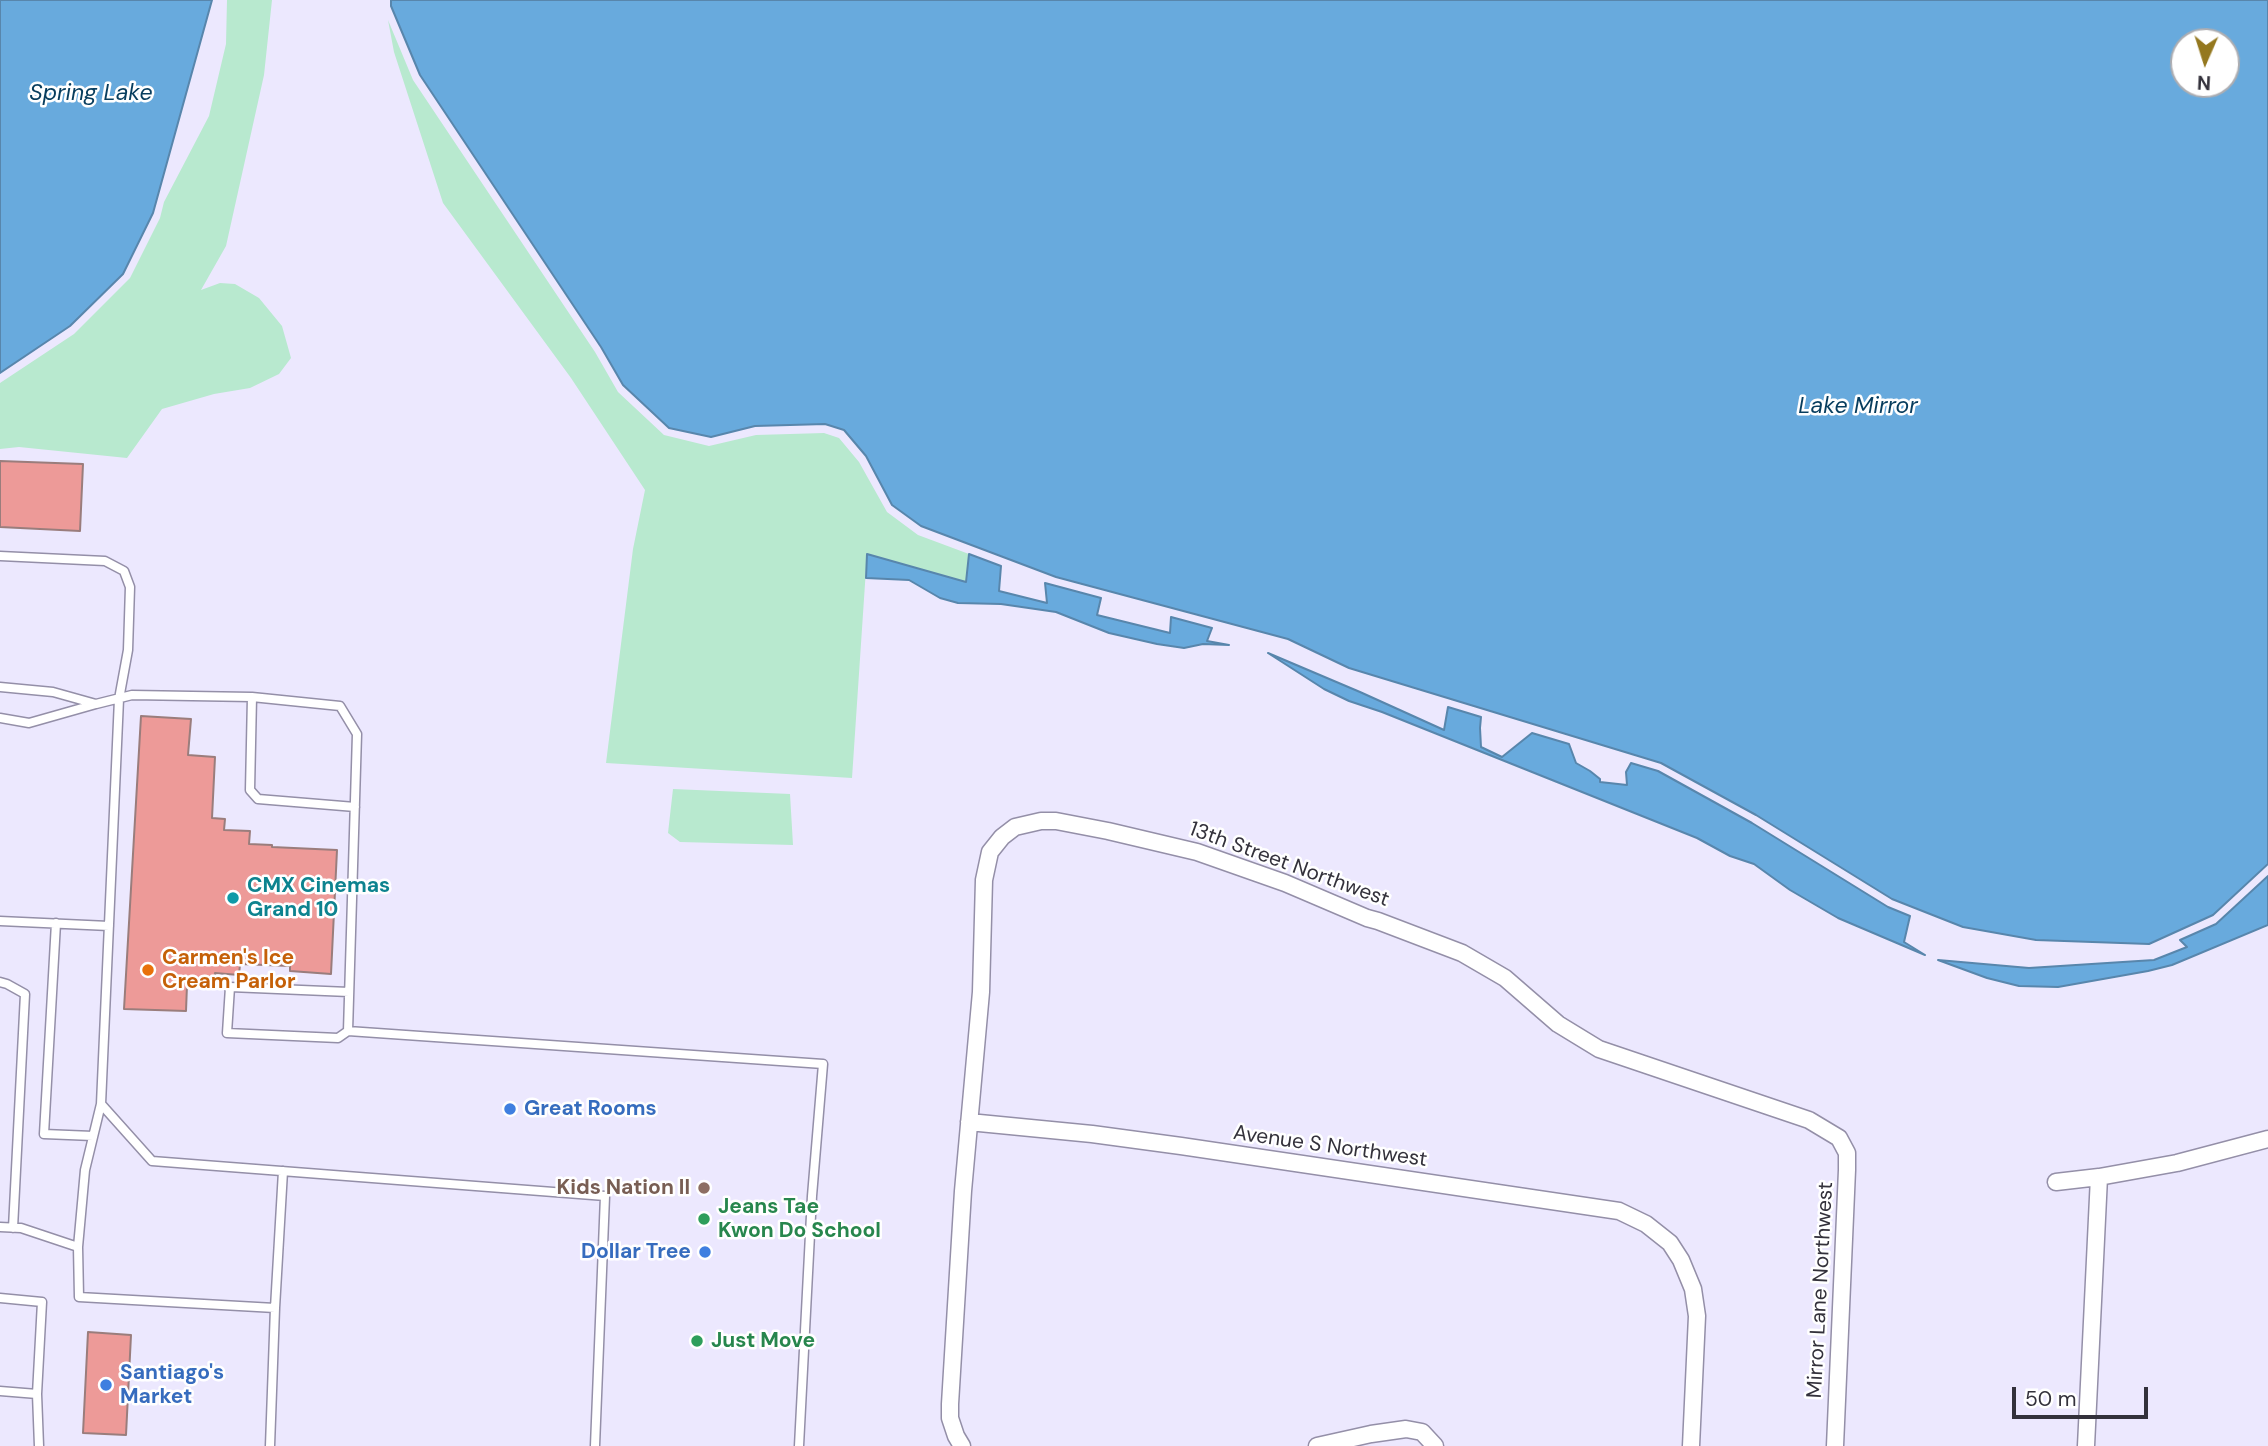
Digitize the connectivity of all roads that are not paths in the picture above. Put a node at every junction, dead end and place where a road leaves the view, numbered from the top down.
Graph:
1 (0, 556) edge
2 (0, 687) edge
3 (252, 697) junction
4 (119, 699) junction
5 (96, 704) junction
6 (0, 718) edge
7 (355, 807) junction
8 (0, 921) edge
9 (56, 923) junction
10 (109, 926) junction
11 (0, 982) edge
12 (349, 992) junction
13 (348, 1031) junction
14 (101, 1104) junction
15 (970, 1122) junction
16 (93, 1136) junction
17 (1839, 1138) joint
18 (2268, 1139) edge
19 (283, 1171) junction
20 (2099, 1177) junction
21 (2056, 1182) dead end
22 (0, 1227) edge
23 (13, 1228) junction
24 (78, 1247) junction
25 (0, 1298) edge
26 (275, 1308) junction
27 (0, 1391) edge
28 (37, 1394) junction
29 (39, 1446) edge
30 (270, 1446) edge
31 (595, 1446) edge
32 (799, 1446) edge
33 (962, 1446) edge
34 (1317, 1446) edge
35 (1435, 1446) edge
36 (1691, 1446) edge
37 (1835, 1446) edge
38 (2086, 1446) edge

1 - 4 lane
2 - 5 lane
3 - 4 lane
3 - 7 lane
3 - 7 lane
4 - 5 lane
4 - 10 lane
5 - 6 lane
7 - 12 lane
8 - 9 lane
9 - 10 lane
9 - 16 lane
10 - 14 lane
11 - 23 lane
12 - 13 lane
12 - 13 lane
13 - 32 lane
14 - 16 lane
14 - 19 lane
15 - 17 street, 13th Street Northwest
15 - 33 street, 13th Street Northwest
15 - 36 street, Avenue S Northwest
16 - 24 lane
17 - 37 street, Mirror Lane Northwest
18 - 20 street
19 - 26 lane
19 - 31 lane
20 - 21 street
20 - 38 street
22 - 23 lane
23 - 24 lane
24 - 26 lane
25 - 28 lane
26 - 30 lane
27 - 28 lane
28 - 29 lane
34 - 35 street

